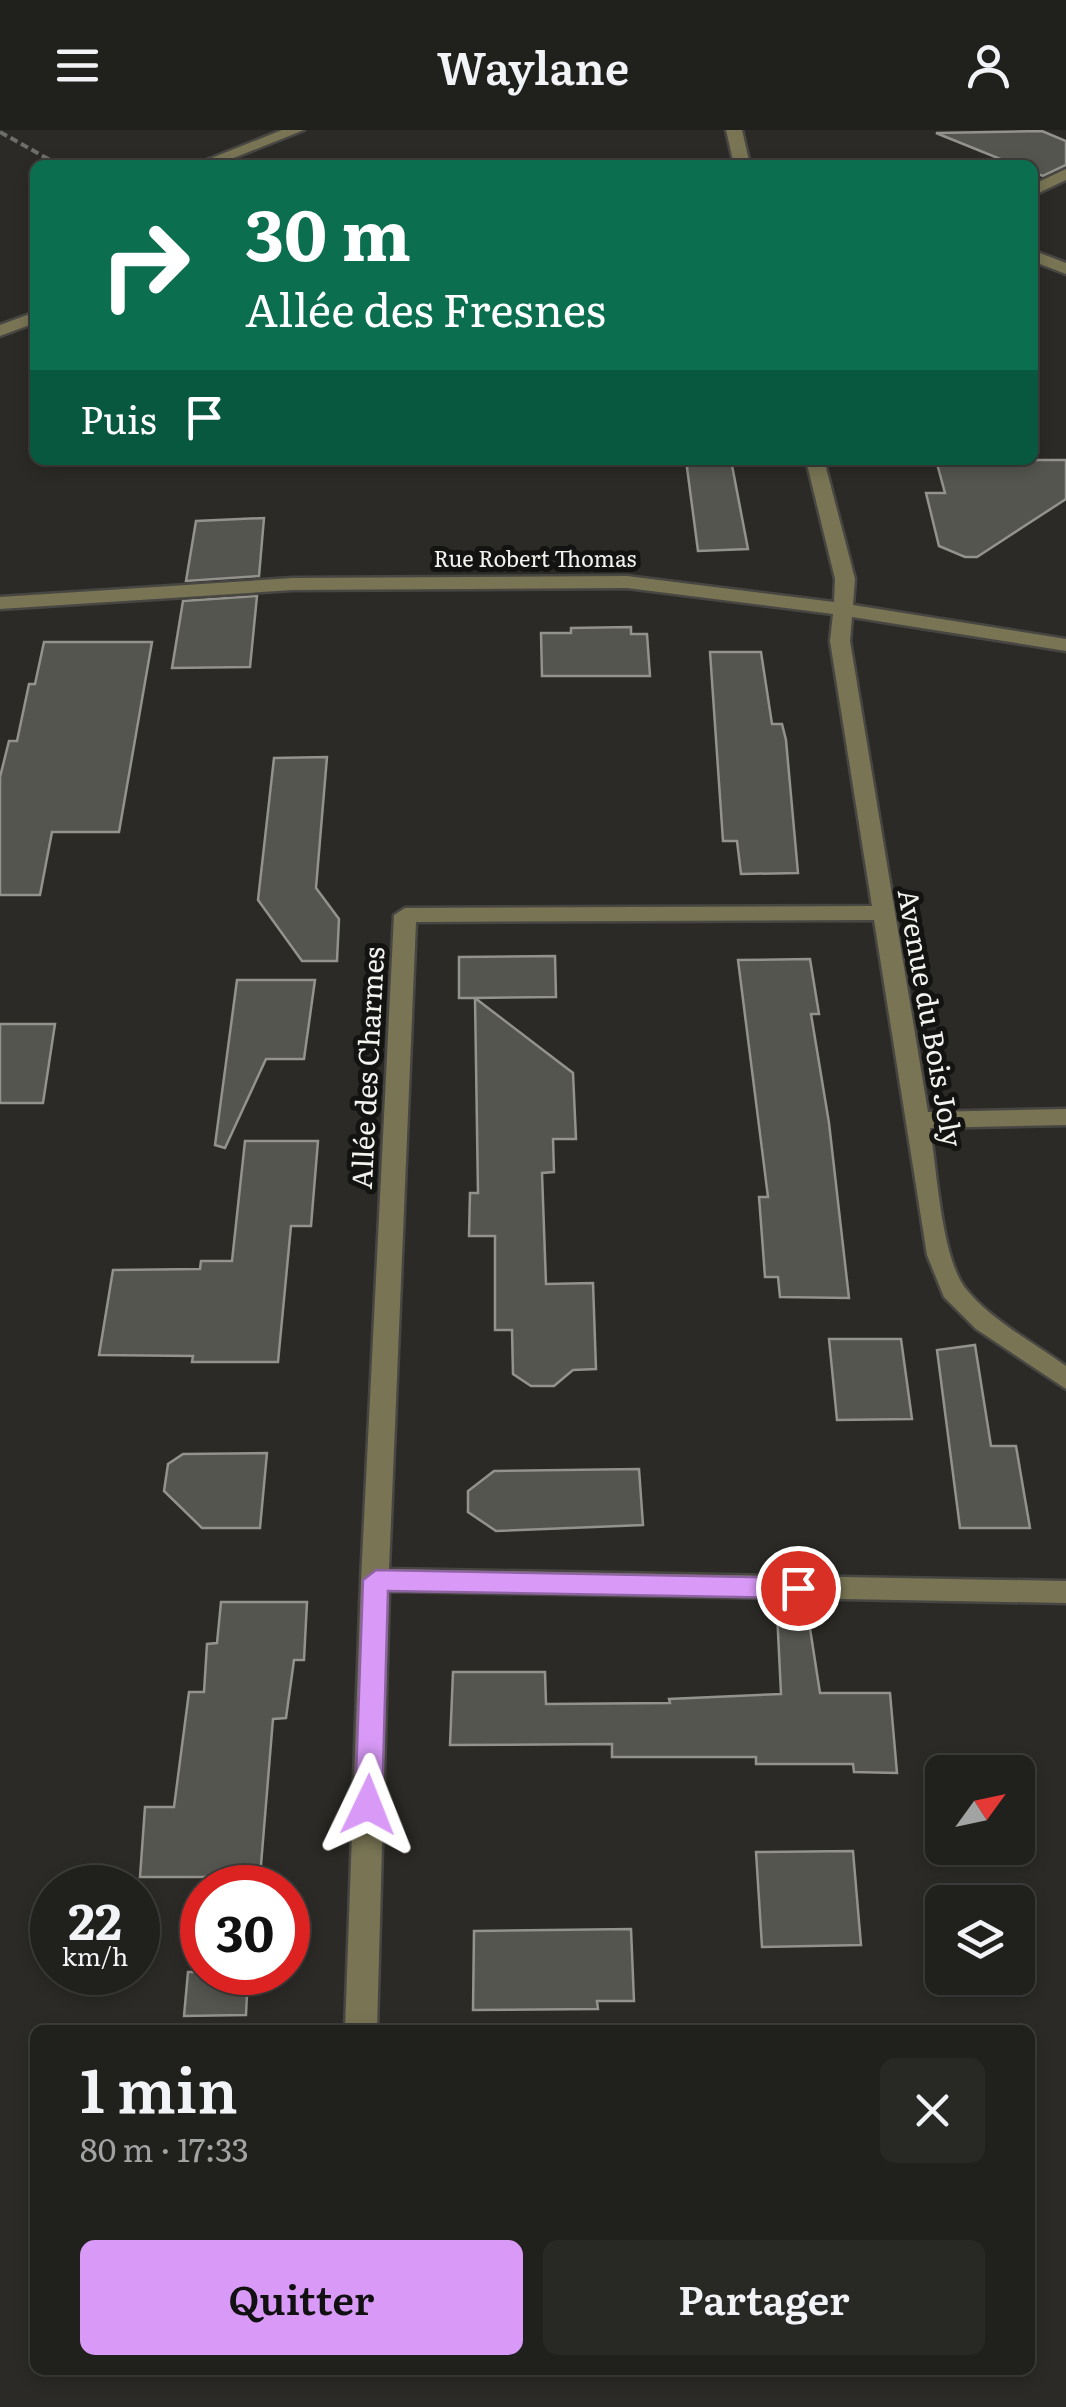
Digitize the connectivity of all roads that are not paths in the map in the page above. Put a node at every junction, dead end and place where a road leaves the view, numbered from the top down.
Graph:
1 (296, 130) edge
2 (734, 130) edge
3 (215, 160) edge
4 (741, 160) edge
5 (1066, 174) edge
6 (1038, 188) edge
7 (1038, 257) edge
8 (1066, 269) edge
9 (30, 320) edge
10 (0, 331) edge
11 (816, 465) edge
12 (0, 603) edge
13 (841, 610) junction
14 (1066, 645) edge
15 (881, 913) junction
16 (1066, 1117) edge
17 (917, 1120) junction
18 (1066, 1379) edge
19 (376, 1580) junction
20 (1066, 1592) edge
21 (361, 2025) edge

1 - 3 street
2 - 4 street
5 - 6 street
7 - 8 street
9 - 10 street
11 - 13 street, Avenue du Bois Joly
12 - 13 street, Rue Robert Thomas
13 - 14 street, Rue Robert Thomas
13 - 15 street, Avenue du Bois Joly
15 - 17 street, Avenue du Bois Joly
15 - 19 street, Allée des Charmes
16 - 17 street
17 - 18 street, Avenue du Bois Joly
19 - 20 street
19 - 21 street

